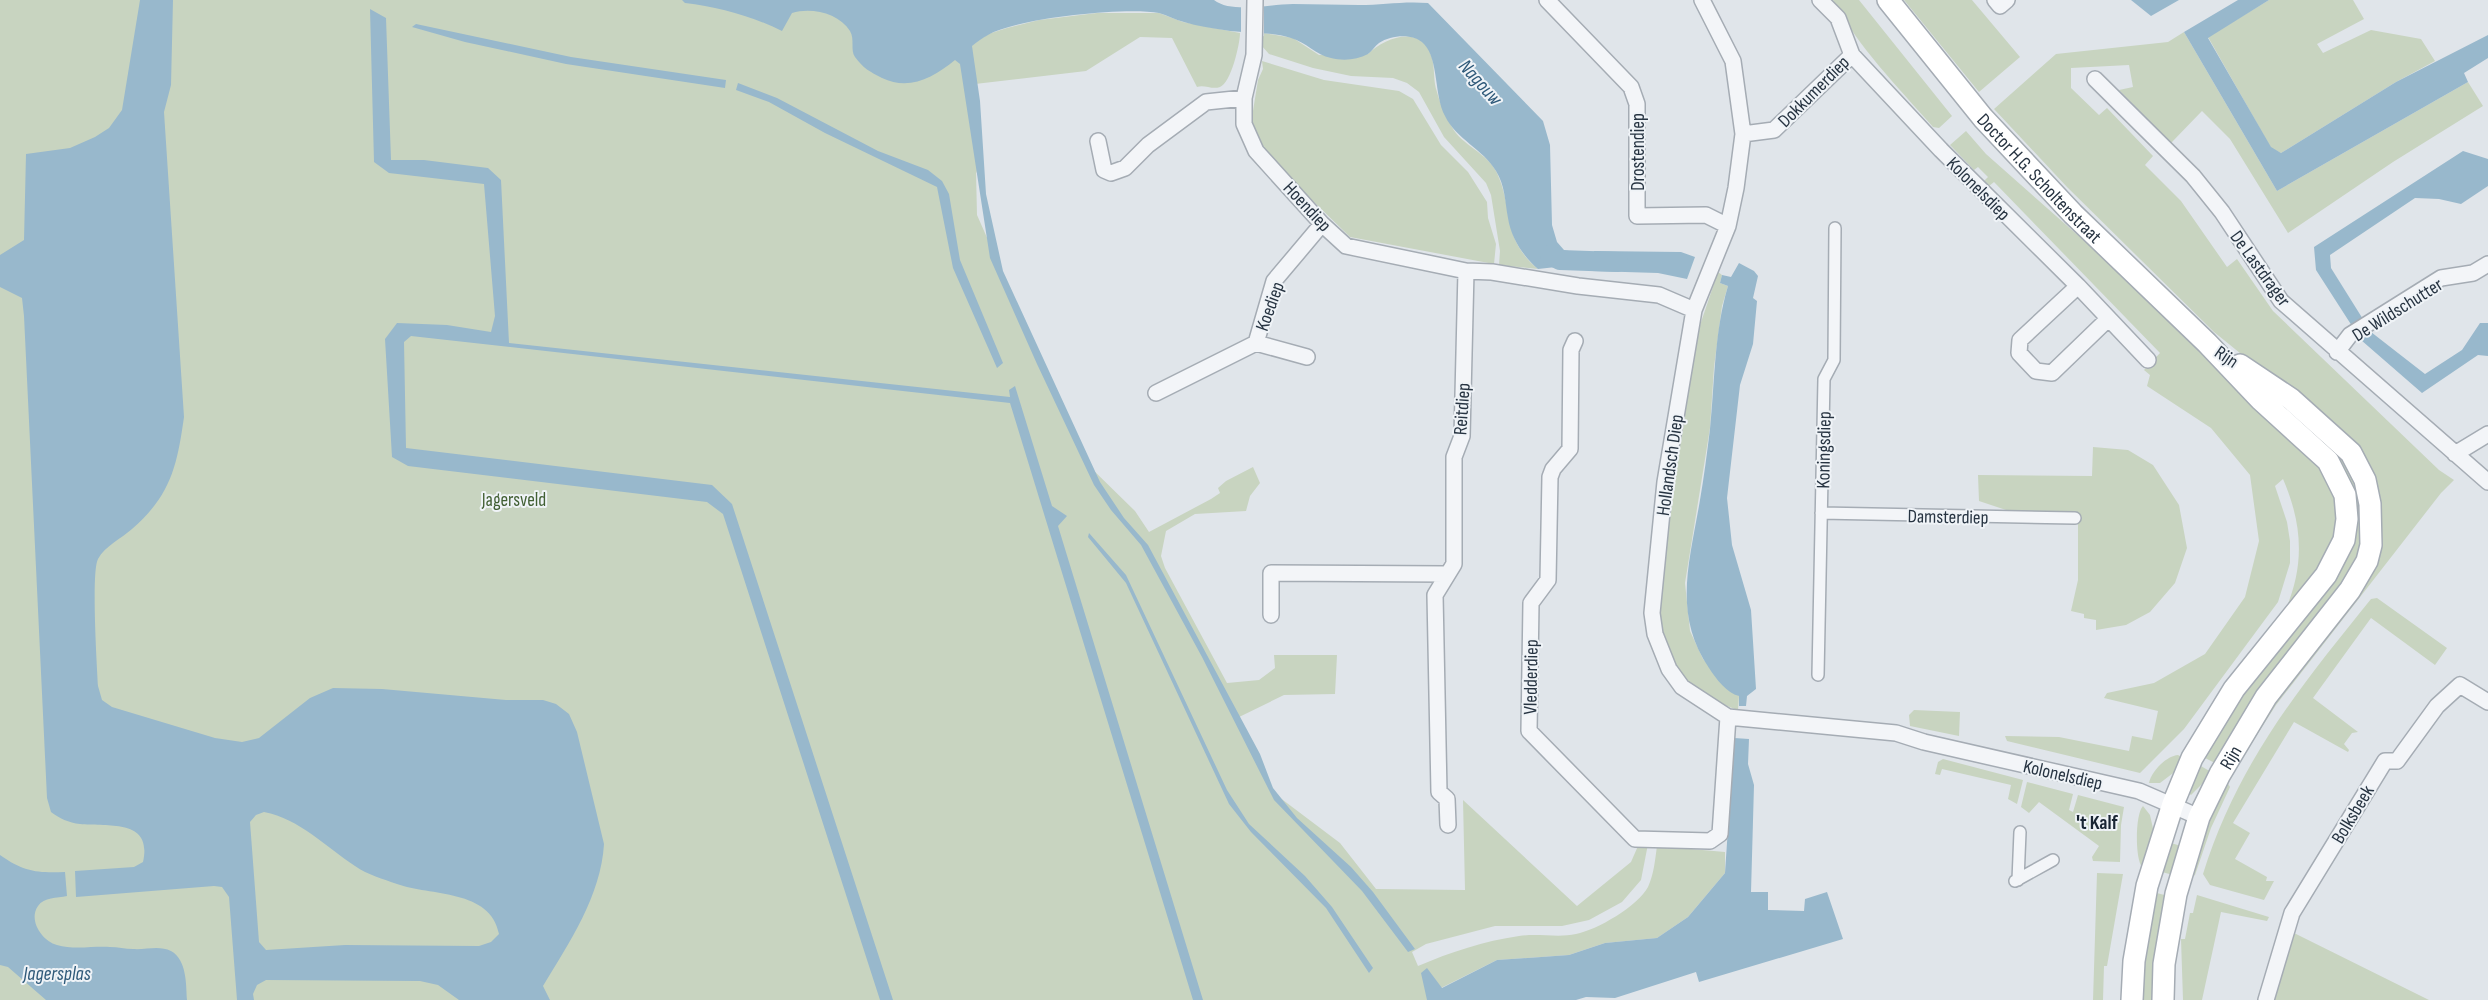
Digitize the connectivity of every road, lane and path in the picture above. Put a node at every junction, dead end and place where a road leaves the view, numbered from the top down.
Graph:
1 (1255, 0) edge
2 (1547, 0) edge
3 (1702, 0) edge
4 (1820, 0) edge
5 (1888, 0) edge
6 (1852, 55) junction
7 (2095, 79) dead end
8 (1244, 98) junction
9 (1743, 134) junction
10 (1098, 141) dead end
11 (1322, 224) junction
12 (1728, 226) junction
13 (1836, 228) dead end
14 (2488, 264) edge
15 (1466, 271) junction
16 (2078, 286) junction
17 (1694, 310) junction
18 (2108, 320) junction
19 (1575, 341) dead end
20 (1256, 343) junction
21 (2207, 343) junction
22 (2338, 352) junction
23 (1307, 357) dead end
24 (2148, 360) dead end
25 (1156, 393) dead end
26 (2488, 434) edge
27 (2455, 454) junction
28 (2488, 482) edge
29 (1822, 513) junction
30 (2075, 518) dead end
31 (1446, 574) junction
32 (1270, 614) dead end
33 (1818, 675) dead end
34 (2488, 702) edge
35 (1728, 717) junction
36 (1924, 742) joint
37 (2174, 804) junction
38 (2199, 817) junction
39 (1448, 825) dead end
40 (2020, 832) dead end
41 (2053, 860) dead end
42 (2132, 1000) edge
43 (2163, 1000) edge
44 (2266, 1000) edge

1 - 8 street, Hoendiep
2 - 12 street, Drostendiep
3 - 9 street, Hollandsch Diep
4 - 6 street, Dokkumerdiep
5 - 21 main road, Doctor H.G. Scholtenstraat
6 - 9 street, Dokkumerdiep
6 - 16 street, Kolonelsdiep
7 - 22 street, De Lastdrager
8 - 10 street
8 - 11 street, Hoendiep
9 - 12 street, Hollandsch Diep
11 - 15 street, Hoendiep
11 - 20 street, Koediep
12 - 17 street, Hollandsch Diep
13 - 29 street, Koningsdiep
14 - 22 street, De Wildschutter
15 - 17 street, Hoendiep
15 - 31 street, Reitdiep
16 - 18 street, Kolonelsdiep
16 - 18 street
17 - 35 street, Hollandsch Diep
18 - 24 street, Kolonelsdiep
19 - 35 street, Vledderdiep
20 - 23 street, Koediep
20 - 25 street, Koediep
21 - 37 main road, Rijn
21 - 38 main road, Rijn
22 - 27 street, De Lastdrager
26 - 27 street
27 - 28 street, De Lastdrager
29 - 30 street, Damsterdiep
29 - 33 street, Koningsdiep
31 - 32 street
31 - 39 street, Reitdiep
34 - 44 street, Bolksbeek
35 - 36 street, Hollandsch Diep
36 - 37 street, Kolonelsdiep
37 - 38 street, Kolonelsdiep
37 - 42 main road, Rijn
38 - 43 main road, Rijn
40 - 41 street

